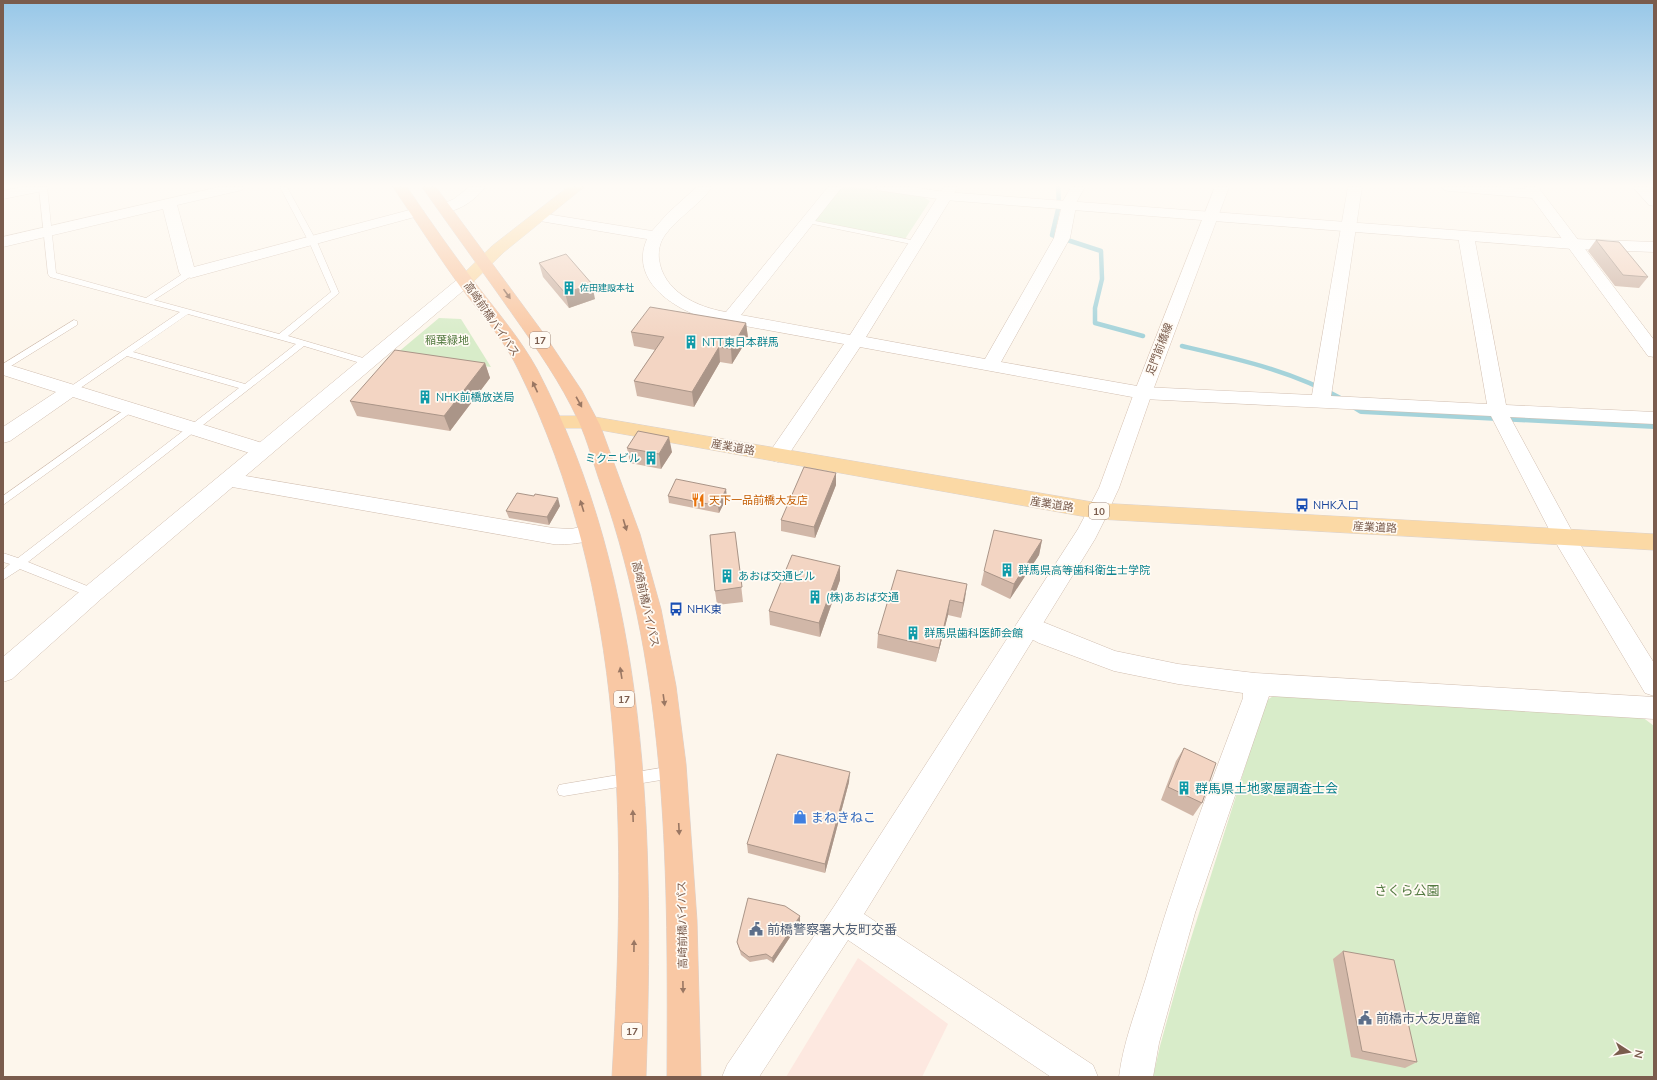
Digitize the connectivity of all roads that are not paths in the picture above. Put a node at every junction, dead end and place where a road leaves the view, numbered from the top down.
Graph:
1 (21, 237) edge
2 (48, 237) edge
3 (178, 237) edge
4 (309, 237) edge
5 (324, 237) edge
6 (434, 237) edge
7 (466, 237) edge
8 (513, 237) edge
9 (655, 237) edge
10 (795, 237) edge
11 (889, 237) edge
12 (919, 237) edge
13 (1062, 237) edge
14 (1202, 237) edge
15 (1347, 237) edge
16 (1466, 237) edge
17 (1485, 237) edge
18 (1568, 237) edge
19 (311, 241) junction
20 (3, 242) edge
21 (916, 243) junction
22 (1573, 244) junction
23 (1654, 247) edge
24 (484, 262) junction
25 (190, 273) junction
26 (465, 282) junction
27 (148, 300) junction
28 (187, 311) junction
29 (730, 318) junction
30 (74, 323) dead end
31 (281, 337) junction
32 (855, 341) junction
33 (303, 343) junction
34 (1654, 352) edge
35 (125, 353) junction
36 (367, 362) junction
37 (990, 365) junction
38 (5, 371) edge
39 (246, 387) junction
40 (70, 391) junction
41 (1142, 393) junction
42 (1322, 402) junction
43 (130, 409) junction
44 (1498, 412) junction
45 (1654, 418) edge
46 (552, 422) junction
47 (589, 422) junction
48 (194, 428) junction
49 (3, 436) edge
50 (262, 450) junction
51 (778, 455) junction
52 (228, 480) junction
53 (3, 501) edge
54 (1098, 511) junction
55 (590, 533) junction
56 (1564, 537) junction
57 (1654, 542) edge
58 (3, 556) edge
59 (20, 563) junction
60 (3, 576) edge
61 (93, 593) junction
62 (1028, 626) junction
63 (3, 672) edge
64 (1255, 684) junction
65 (1654, 685) edge
66 (1654, 708) edge
67 (673, 772) junction
68 (631, 779) junction
69 (564, 790) dead end
70 (844, 919) junction
71 (629, 1077) edge
72 (684, 1077) edge
73 (739, 1077) edge
74 (1081, 1077) edge
75 (1136, 1077) edge

1 - 20 street
2 - 27 lane
3 - 25 street
4 - 19 lane
5 - 19 street
6 - 26 highway, 高崎前橋バイパス / 17
7 - 24 highway, 高崎前橋バイパス / 17
8 - 24 main road
9 - 29 street
10 - 29 street
11 - 21 lane
12 - 21 street
13 - 37 street
14 - 41 street, 足門前橋線
15 - 42 street
16 - 44 street
17 - 22 street
18 - 22 street
19 - 25 street
19 - 31 lane
21 - 32 street
22 - 23 street
22 - 34 street
24 - 26 main road
24 -> 47 highway, 高崎前橋バイパス / 17
25 - 27 lane
26 - 36 street
46 -> 26 highway, 高崎前橋バイパス / 17
27 - 28 lane
28 - 31 lane
28 - 35 lane
29 - 32 street
30 - 38 lane
31 - 33 lane
32 - 37 street
32 - 51 street
33 - 36 lane
33 - 39 lane
35 - 39 lane
35 - 40 lane
36 - 50 street
37 - 41 street
38 - 40 street
39 - 48 lane
40 - 43 street
40 - 49 street
41 - 42 street
41 - 54 street, 足門前橋線
42 - 44 street
43 - 48 street
43 - 53 lane
44 - 45 street
44 - 56 street
46 - 47 main road, 産業道路 / 10
55 -> 46 highway, 高崎前橋バイパス / 17
47 - 51 main road, 産業道路 / 10
47 -> 67 highway, 高崎前橋バイパス / 17
48 - 50 street
48 - 59 lane
50 - 52 street
51 - 54 main road, 産業道路 / 10
52 - 55 street
52 - 61 street
54 - 56 main road, 産業道路 / 10
54 - 62 street, 足門前橋線
68 -> 55 highway, 高崎前橋バイパス / 17
56 - 57 main road, 産業道路 / 10
56 - 65 street
58 - 59 lane
59 - 60 lane
59 - 61 lane
61 - 63 street
62 - 64 street
62 - 70 street, 足門前橋線
64 - 66 street
64 - 75 street
67 - 68 lane
67 -> 72 highway, 高崎前橋バイパス / 17
68 - 69 lane
71 -> 68 highway, 高崎前橋バイパス / 17
70 - 73 street, 足門前橋線
70 - 74 street

